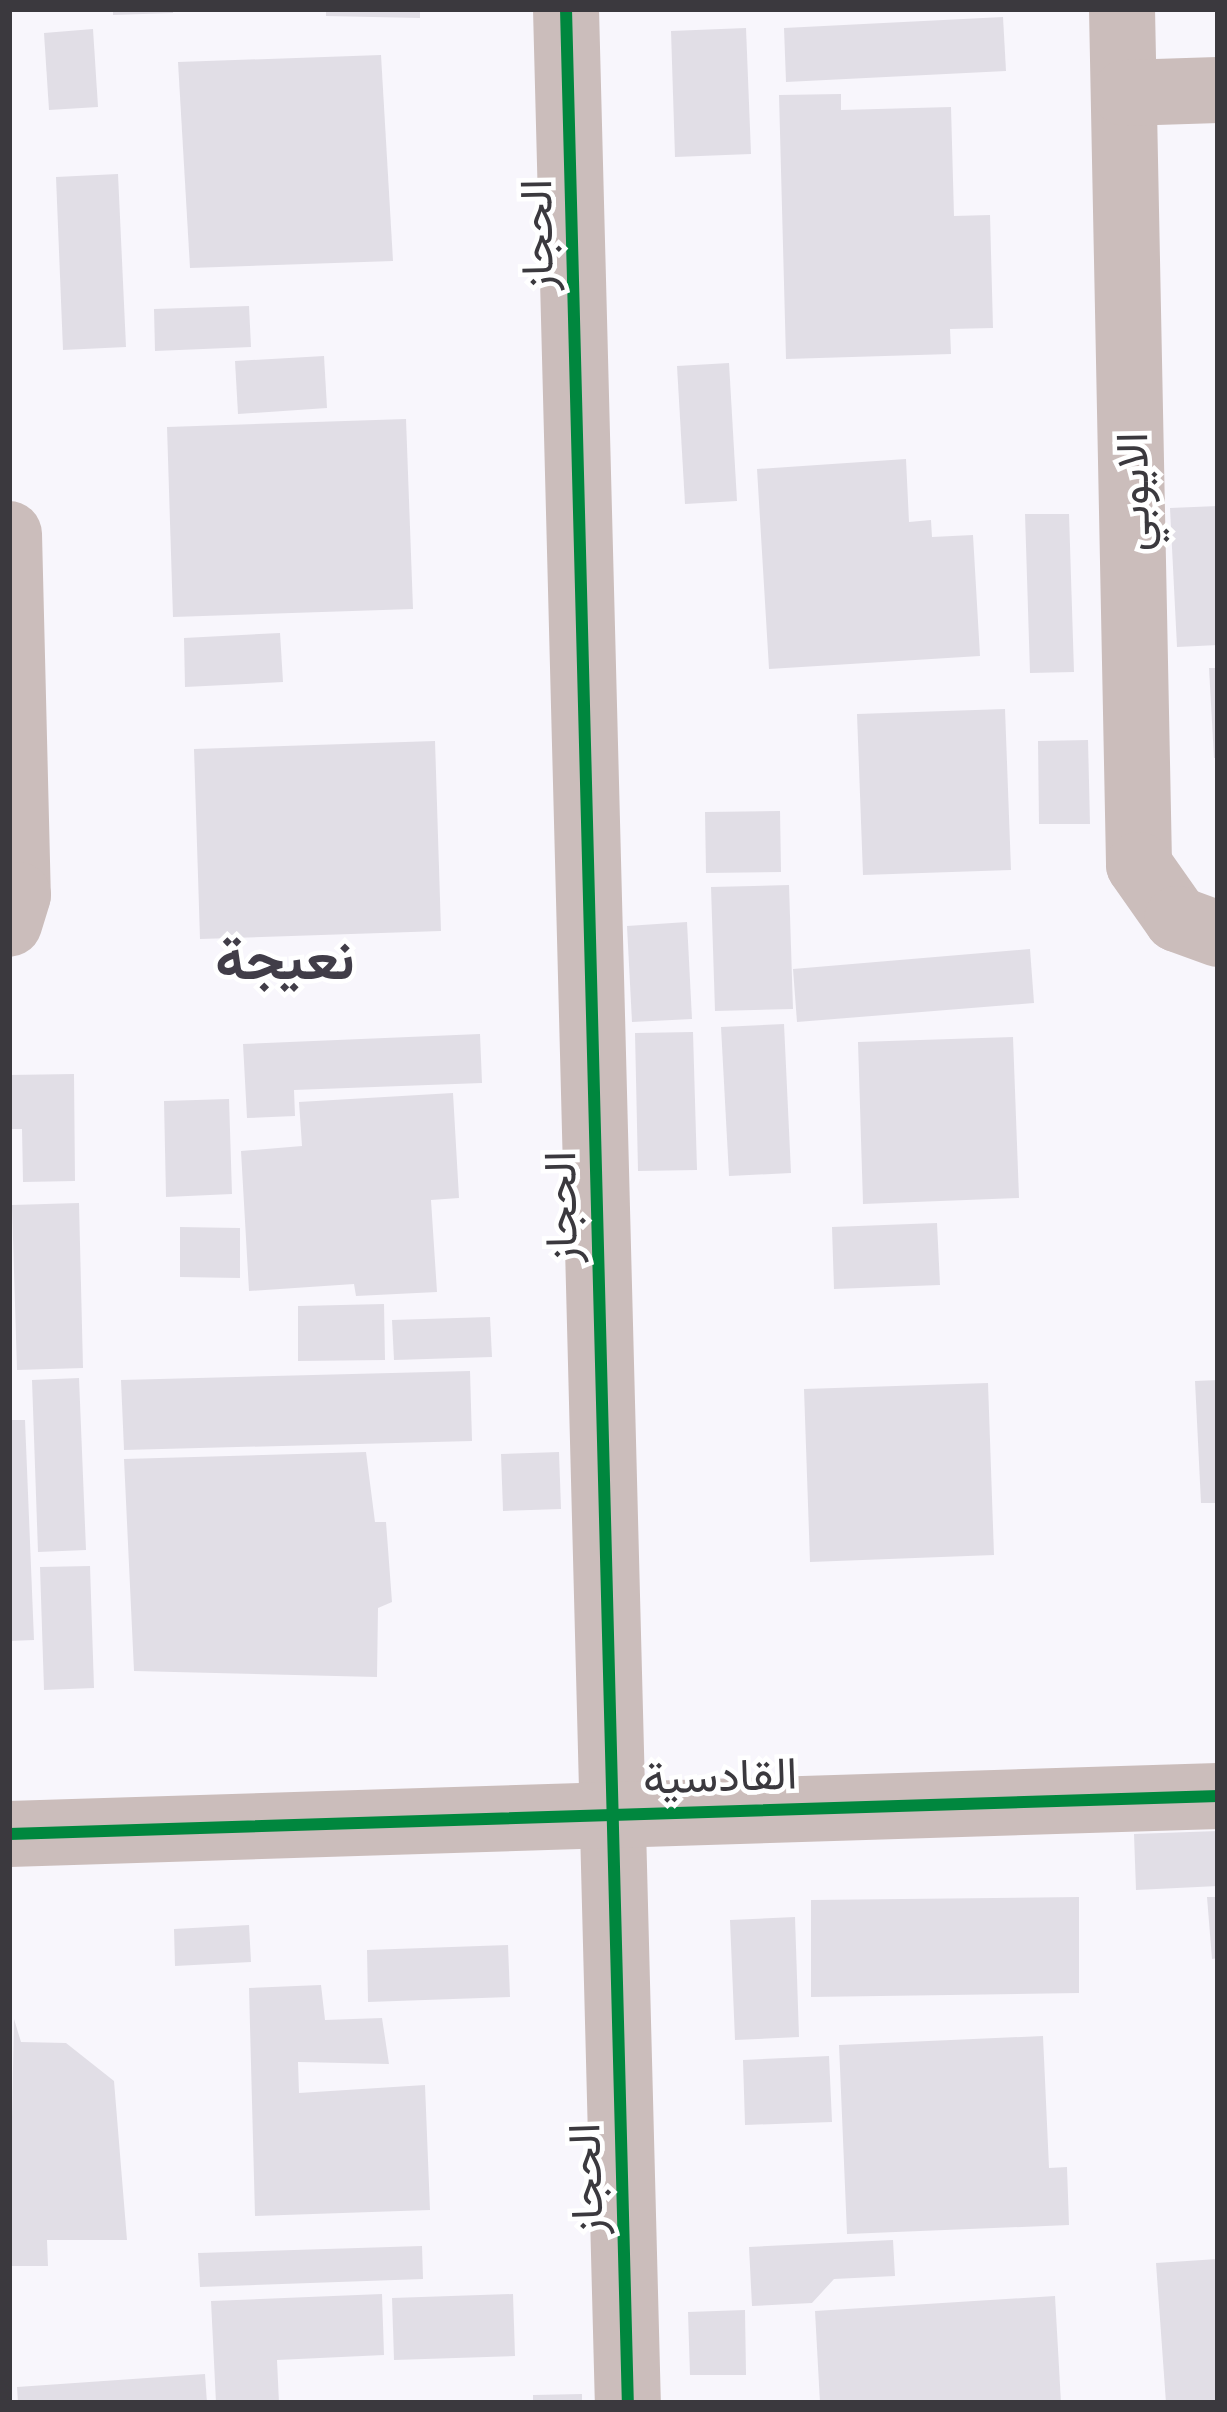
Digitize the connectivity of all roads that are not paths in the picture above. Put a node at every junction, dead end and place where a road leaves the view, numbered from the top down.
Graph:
1 (566, 9) edge
2 (1122, 9) edge
3 (1218, 90) edge
4 (1124, 93) junction
5 (9, 534) edge
6 (9, 923) edge
7 (1218, 934) edge
8 (1218, 1796) edge
9 (610, 1815) junction
10 (9, 1834) edge
11 (628, 2403) edge

1 - 9 street, الحجاز
2 - 4 street, الايوبي
3 - 4 street
4 - 7 street, الايوبي
5 - 6 street
8 - 9 street, القادسية
9 - 10 street, القادسية
9 - 11 street, الحجاز

